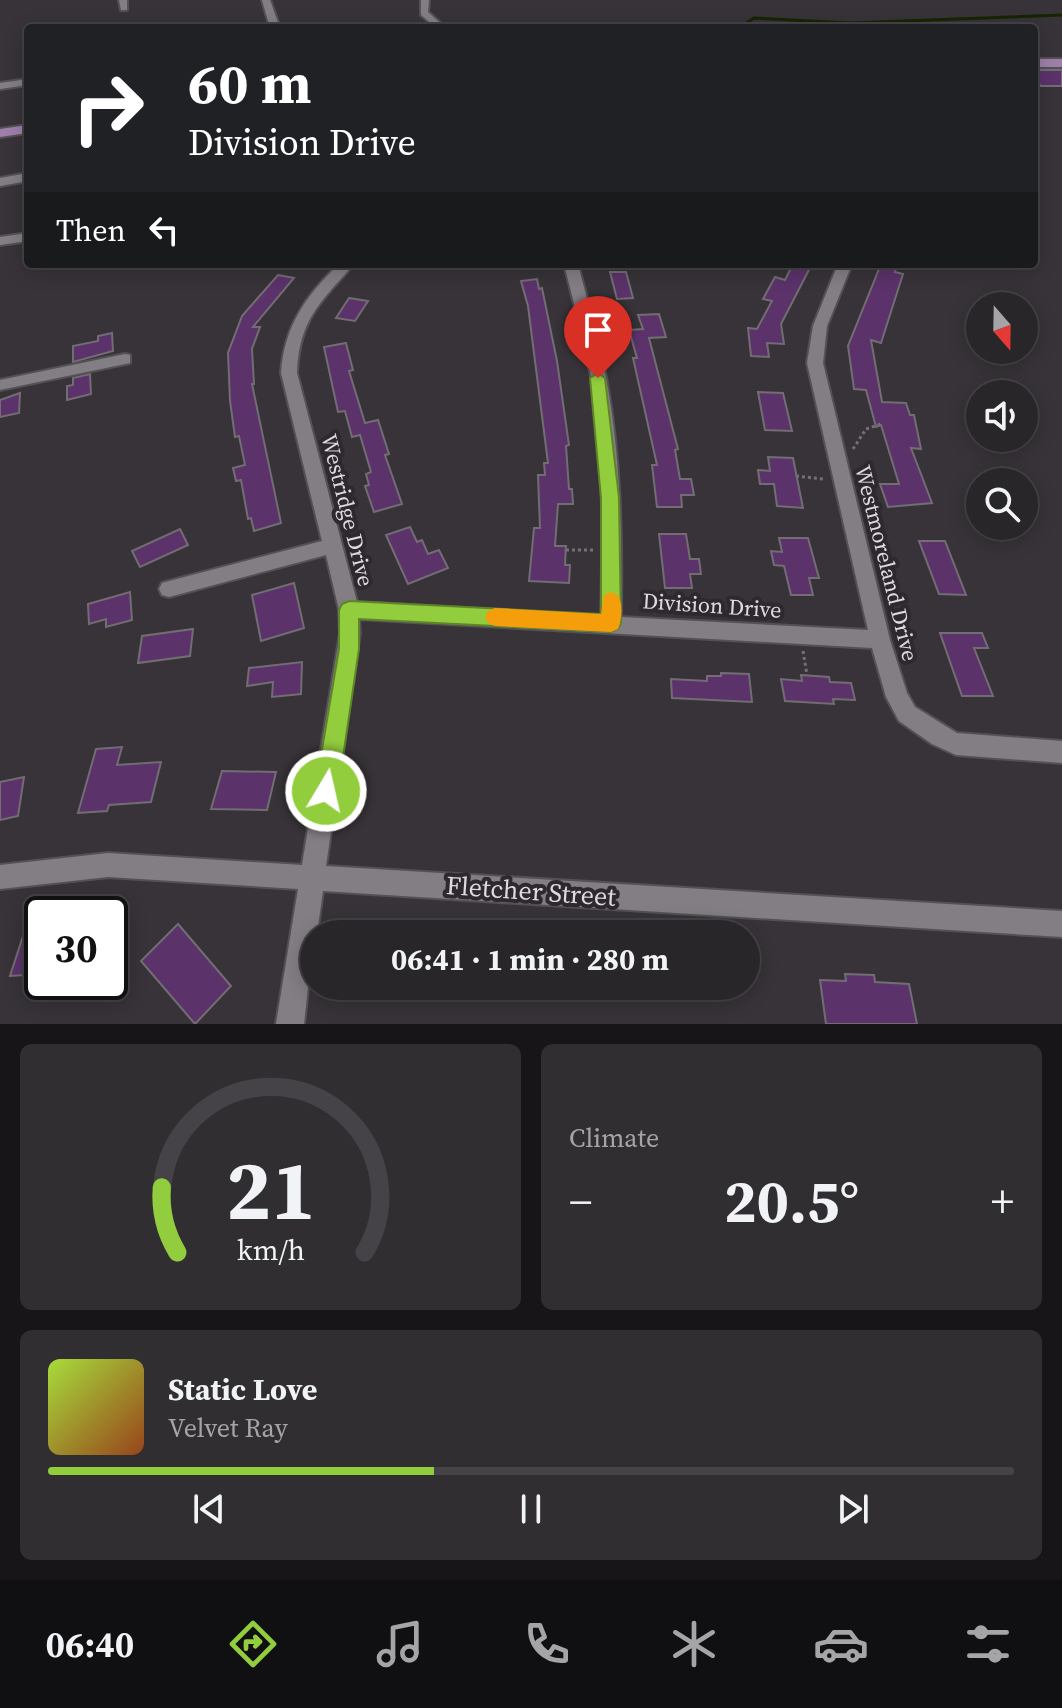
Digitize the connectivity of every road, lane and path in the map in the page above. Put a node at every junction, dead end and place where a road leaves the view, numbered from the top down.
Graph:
1 (266, 0) edge
2 (425, 0) edge
3 (274, 24) edge
4 (436, 24) edge
5 (1038, 63) edge
6 (1062, 63) edge
7 (24, 83) edge
8 (0, 86) edge
9 (24, 130) edge
10 (0, 133) edge
11 (24, 178) edge
12 (0, 182) edge
13 (24, 238) edge
14 (0, 241) edge
15 (343, 268) edge
16 (572, 268) edge
17 (843, 268) edge
18 (125, 359) dead end
19 (0, 385) edge
20 (881, 424) dead end
21 (850, 454) dead end
22 (796, 476) dead end
23 (841, 482) junction
24 (332, 546) junction
25 (566, 550) dead end
26 (612, 551) junction
27 (169, 589) dead end
28 (349, 610) junction
29 (611, 623) junction
30 (800, 635) junction
31 (880, 640) junction
32 (807, 675) dead end
33 (1062, 752) edge
34 (0, 877) edge
35 (313, 877) junction
36 (1062, 924) edge
37 (290, 1024) edge

1 - 3 street
2 - 4 street
5 - 6 main road
7 - 8 street
9 - 10 main road
11 - 12 street
13 - 14 street
15 - 24 street, Westridge Drive
16 - 26 street
17 - 23 street, Westmoreland Drive
18 - 19 street
20 - 21 path
22 - 23 path
23 - 31 street, Westmoreland Drive
24 - 27 street
24 - 28 street, Westridge Drive
25 - 26 path
26 - 29 street
28 - 29 street, Division Drive
28 - 35 street, Westridge Drive
29 - 30 street, Division Drive
30 - 31 street, Division Drive
30 - 32 path
31 - 33 street, Westmoreland Drive
34 - 35 street, Fletcher Street
35 - 36 street, Fletcher Street
35 - 37 street, Westridge Drive

